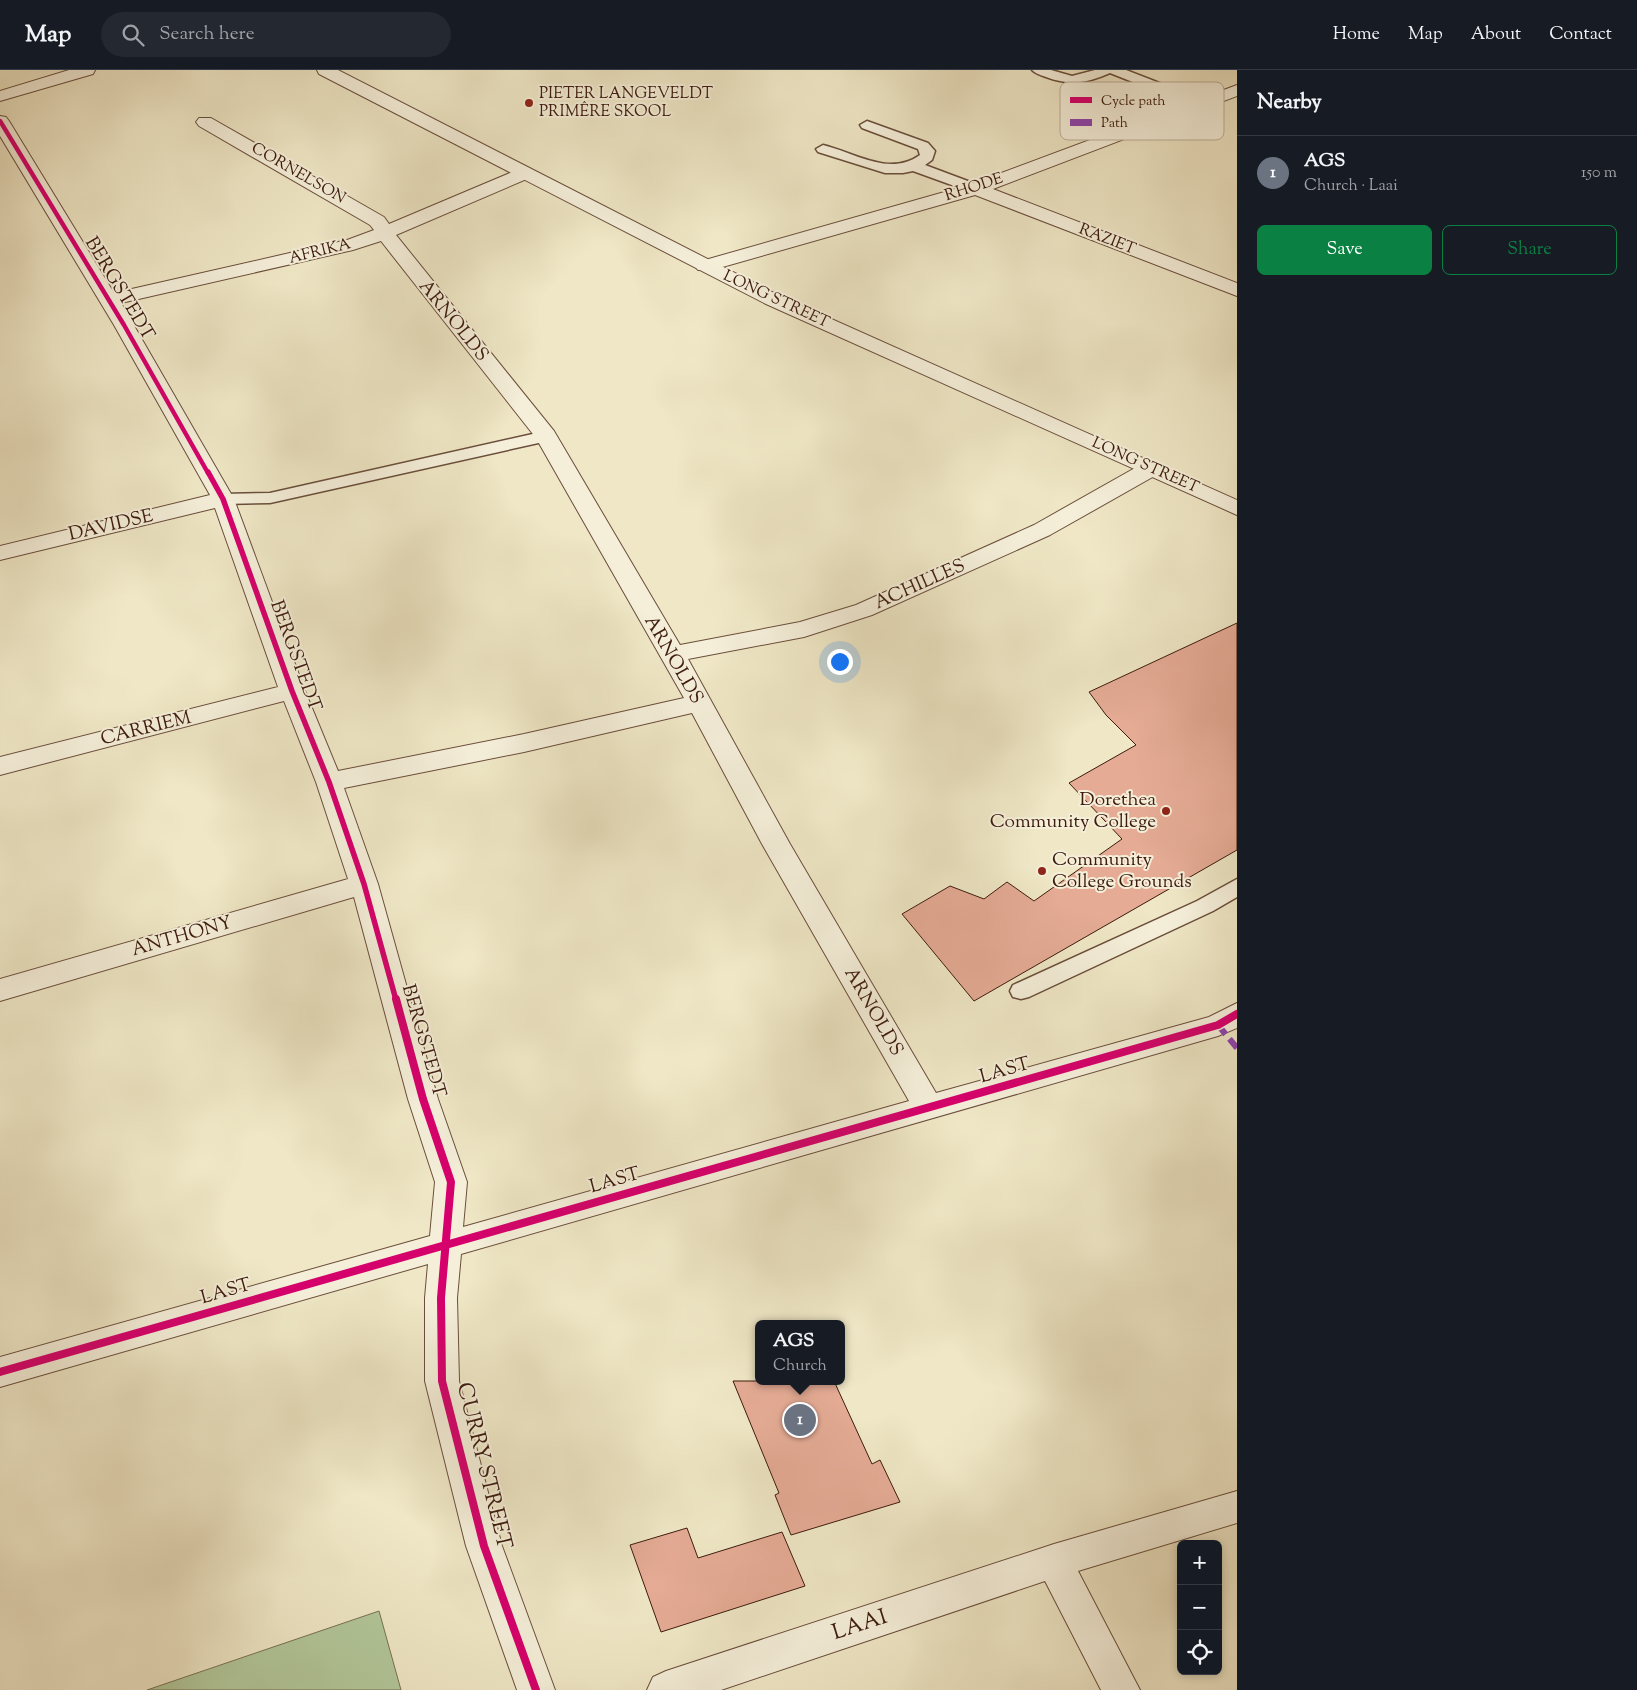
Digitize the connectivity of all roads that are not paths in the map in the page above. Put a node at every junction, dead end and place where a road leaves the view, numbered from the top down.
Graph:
1 (87, 70) edge
2 (325, 70) edge
3 (1039, 70) edge
4 (1106, 70) edge
5 (1114, 70) edge
6 (1145, 82) edge
7 (1237, 90) edge
8 (1224, 95) edge
9 (0, 96) edge
10 (0, 121) edge
11 (205, 122) dead end
12 (867, 125) dead end
13 (1107, 140) edge
14 (823, 149) dead end
15 (914, 166) junction
16 (523, 174) junction
17 (976, 190) junction
18 (385, 233) junction
19 (705, 266) junction
20 (1237, 290) edge
21 (108, 300) junction
22 (546, 436) junction
23 (1150, 469) junction
24 (1237, 508) edge
25 (227, 509) junction
26 (0, 553) edge
27 (673, 654) junction
28 (292, 692) junction
29 (699, 703) junction
30 (0, 766) edge
31 (328, 782) junction
32 (364, 884) junction
33 (1237, 887) edge
34 (0, 990) edge
35 (1022, 990) dead end
36 (1237, 1014) edge
37 (928, 1108) junction
38 (447, 1244) junction
39 (0, 1372) edge
40 (1237, 1507) edge
41 (1054, 1562) junction
42 (536, 1690) edge
43 (666, 1690) edge
44 (1121, 1690) edge

1 - 9 street
2 - 16 street, LONG STREET
3 - 4 lane
5 - 6 lane
7 - 8 street, RHODE
10 - 21 street, BERGSTEDT
11 - 18 street, CORNELSON
12 - 15 lane
13 - 17 street, RHODE
14 - 15 lane
15 - 17 lane
16 - 18 street, AFRIKA
16 - 19 street, LONG STREET
17 - 19 street, RHODE
17 - 20 street, RAZIET
18 - 21 street, AFRIKA
18 - 22 street, ARNOLDS
19 - 23 street, LONG STREET
21 - 25 street, BERGSTEDT
22 - 25 lane
22 - 27 street, ARNOLDS
23 - 24 street, LONG STREET
23 - 27 street, ACHILLES
25 - 26 street, DAVIDSE
25 - 28 street, BERGSTEDT
27 - 29 street, ARNOLDS
28 - 30 street, CARRIEM
28 - 31 street, BERGSTEDT
29 - 31 street
29 - 37 street, ARNOLDS
31 - 32 street, BERGSTEDT
32 - 34 street, ANTHONY
32 - 38 street, BERGSTEDT
33 - 35 lane
36 - 37 street, LAST
37 - 38 street, LAST
38 - 39 street, LAST
38 - 42 street, CURRY STREET
40 - 41 street, LAAI
41 - 43 street, LAAI
41 - 44 street

